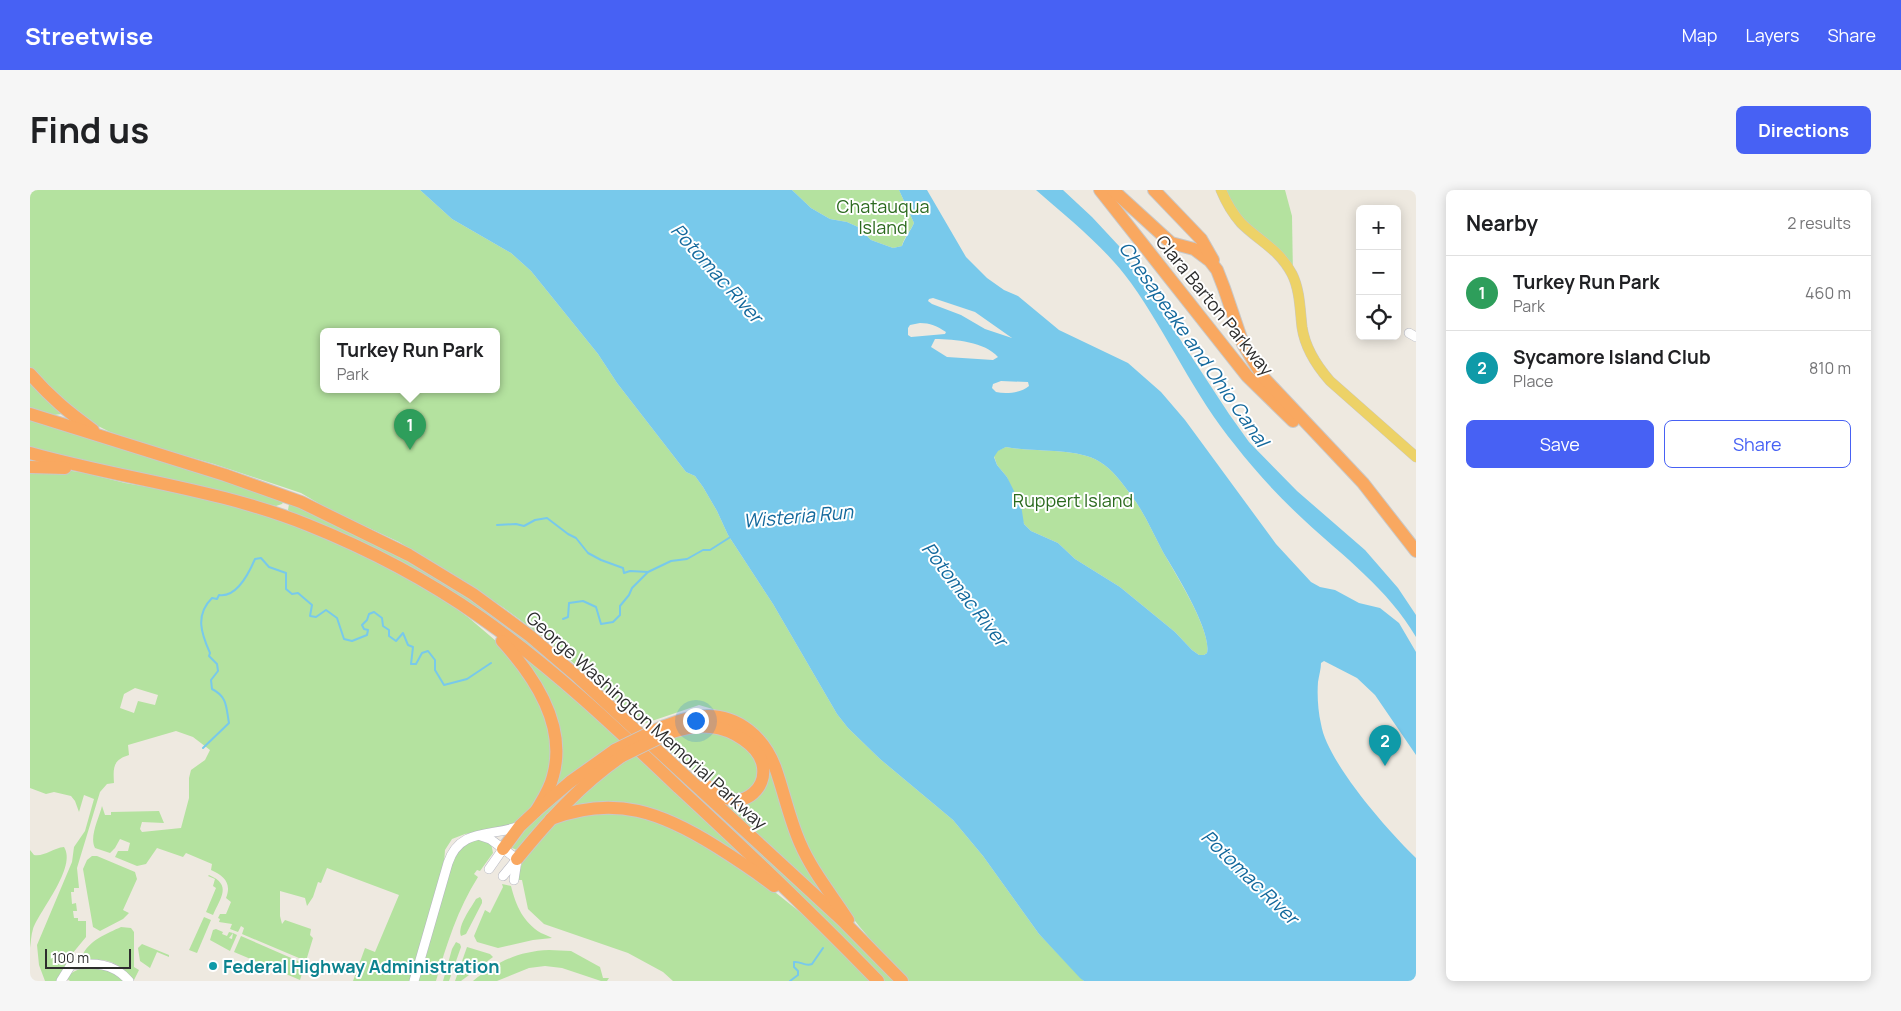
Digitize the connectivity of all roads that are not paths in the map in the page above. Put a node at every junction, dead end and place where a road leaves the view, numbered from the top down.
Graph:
1 (1104, 190) edge
2 (1154, 190) edge
3 (1221, 190) edge
4 (1179, 217) junction
5 (1165, 237) junction
6 (1217, 270) junction
7 (1236, 327) junction
8 (1219, 343) junction
9 (30, 374) edge
10 (30, 414) edge
11 (103, 436) junction
12 (30, 452) edge
13 (1416, 457) edge
14 (30, 467) edge
15 (112, 473) junction
16 (1375, 499) junction
17 (1416, 551) edge
18 (480, 617) junction
19 (665, 730) junction
20 (657, 749) junction
21 (619, 753) junction
22 (536, 811) junction
23 (551, 819) junction
24 (520, 826) junction
25 (478, 836) junction
26 (504, 850) junction
27 (517, 859) junction
28 (489, 869) dead end
29 (503, 876) dead end
30 (514, 880) dead end
31 (819, 921) junction
32 (855, 933) junction
33 (62, 979) edge
34 (129, 981) edge
35 (414, 981) edge
36 (878, 981) edge
37 (902, 981) edge

1 - 5 highway, Clara Barton Parkway
1 - 8 highway, Clara Barton Parkway
2 - 4 highway
3 - 13 main road
4 - 5 highway
4 - 6 highway
5 - 6 highway, Clara Barton Parkway
6 - 7 highway, Clara Barton Parkway
7 - 8 highway
7 - 16 highway, Clara Barton Parkway
8 - 16 highway, Clara Barton Parkway
9 - 11 highway
10 - 11 highway, George Washington Memorial Parkway
11 - 20 highway, George Washington Memorial Parkway
12 - 15 highway, George Washington Memorial Parkway
14 - 15 highway
15 - 18 highway, George Washington Memorial Parkway
16 - 17 highway, Clara Barton Parkway
18 - 22 highway
18 - 31 highway, George Washington Memorial Parkway
19 - 20 highway
19 - 21 highway, bridge
19 - 32 highway
20 - 32 highway, George Washington Memorial Parkway
21 - 22 highway
21 - 23 highway
22 - 24 highway
23 - 27 highway
23 - 31 highway
24 - 25 street
24 - 26 highway
25 - 26 street
25 - 35 street
26 - 27 street
26 - 28 street
27 - 29 street
27 - 30 street
31 - 36 highway, George Washington Memorial Parkway
32 - 37 highway, George Washington Memorial Parkway
33 - 34 street

